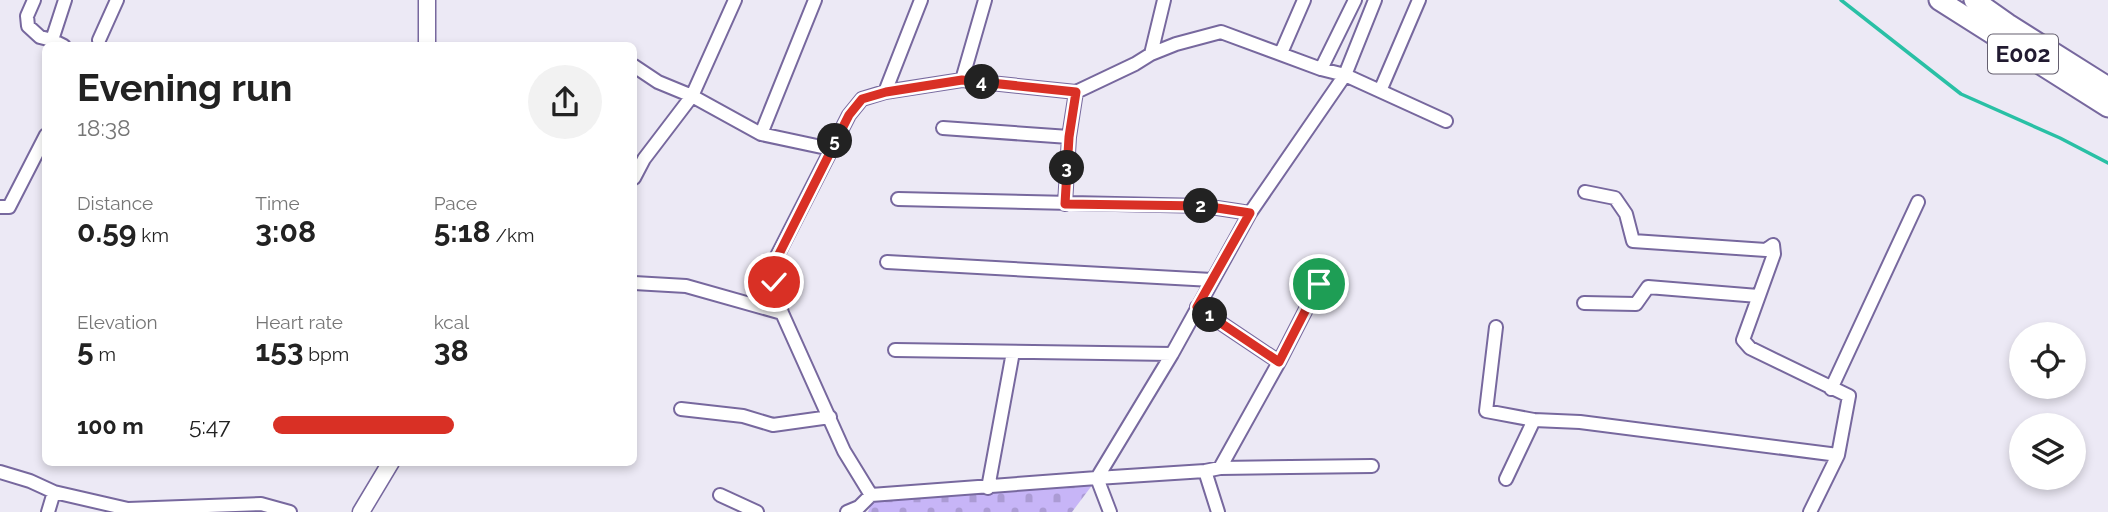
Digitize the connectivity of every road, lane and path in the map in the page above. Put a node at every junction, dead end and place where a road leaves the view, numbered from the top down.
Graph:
1 (34, 0) edge
2 (117, 0) edge
3 (427, 0) edge
4 (735, 0) edge
5 (815, 0) edge
6 (921, 0) edge
7 (985, 0) edge
8 (1164, 0) edge
9 (1304, 0) edge
10 (1355, 0) edge
11 (1375, 0) edge
12 (1419, 0) edge
13 (1939, 0) edge
14 (1974, 0) edge
15 (63, 6) edge
16 (52, 40) junction
17 (99, 40) dead end
18 (56, 42) edge
19 (427, 42) edge
20 (1281, 53) junction
21 (1151, 54) junction
22 (2038, 63) junction
23 (637, 68) edge
24 (1321, 69) junction
25 (1345, 75) junction
26 (962, 80) junction
27 (2108, 87) edge
28 (1380, 91) junction
29 (886, 92) junction
30 (1076, 92) junction
31 (692, 96) junction
32 (2108, 107) edge
33 (2108, 117) edge
34 (1446, 121) dead end
35 (943, 128) dead end
36 (761, 134) junction
37 (1069, 137) junction
38 (42, 143) edge
39 (831, 149) junction
40 (637, 172) edge
41 (1585, 192) dead end
42 (898, 199) dead end
43 (1917, 202) dead end
44 (1065, 204) junction
45 (0, 206) edge
46 (1250, 213) junction
47 (887, 262) dead end
48 (1212, 279) junction
49 (637, 283) edge
50 (1319, 284) dead end
51 (1758, 296) junction
52 (1584, 303) dead end
53 (1197, 307) junction
54 (782, 313) junction
55 (1496, 327) dead end
56 (895, 350) dead end
57 (1013, 352) junction
58 (1172, 354) junction
59 (1279, 362) junction
60 (1831, 389) junction
61 (681, 409) dead end
62 (830, 417) junction
63 (1534, 420) junction
64 (1838, 455) junction
65 (389, 466) edge
66 (1371, 466) dead end
67 (1220, 468) junction
68 (1205, 471) junction
69 (0, 472) edge
70 (1097, 478) junction
71 (1506, 479) dead end
72 (988, 488) junction
73 (54, 492) junction
74 (720, 495) dead end
75 (871, 495) junction
76 (127, 511) edge
77 (48, 512) edge
78 (290, 512) edge
79 (361, 512) edge
80 (757, 512) edge
81 (847, 512) edge
82 (1110, 512) edge
83 (1218, 512) edge
84 (1810, 512) edge

1 - 16 street
2 - 17 street
3 - 19 main road
4 - 31 street
5 - 36 street
6 - 29 street
7 - 26 street
8 - 21 street
9 - 20 street
10 - 24 street
11 - 25 street
12 - 28 street
13 - 22 highway, E002
14 - 27 highway, E002
15 - 16 street
16 - 18 street
20 - 21 street
20 - 24 street
21 - 30 street
22 - 32 highway, E002
22 - 33 highway
23 - 31 street
24 - 25 street
25 - 28 street
25 - 46 street
26 - 29 street
26 - 30 street
28 - 34 street
29 - 39 street
30 - 37 street
31 - 36 street
31 - 40 street
35 - 37 street
36 - 39 street
37 - 44 street
38 - 45 street
39 - 54 street
41 - 51 street
42 - 44 street
43 - 60 street
44 - 46 street
46 - 48 street
47 - 48 street
48 - 53 street
49 - 54 street
50 - 59 street
51 - 52 street
51 - 60 street
53 - 58 street
53 - 59 street
54 - 62 street
55 - 63 street
56 - 57 street
57 - 58 street
57 - 72 street
58 - 70 street
59 - 67 street
60 - 64 street
61 - 62 street
62 - 75 street
63 - 64 street
63 - 71 street
64 - 84 street
65 - 79 main road
66 - 67 street
67 - 68 street
68 - 70 street
68 - 83 street
69 - 73 street
70 - 72 street
70 - 82 street
72 - 75 street
73 - 76 street
73 - 77 street
74 - 80 street
75 - 81 street
76 - 78 street

